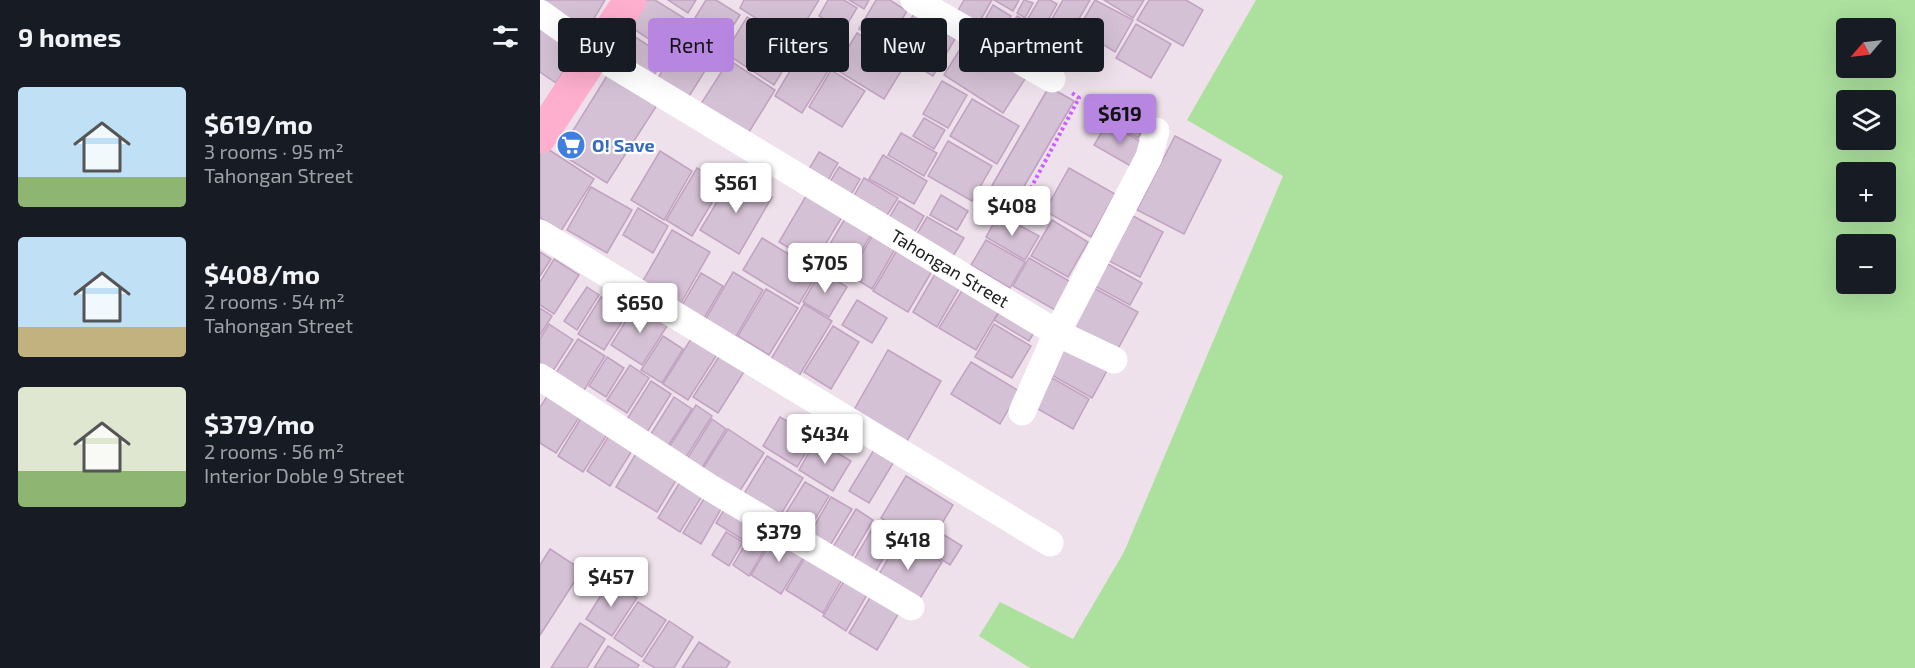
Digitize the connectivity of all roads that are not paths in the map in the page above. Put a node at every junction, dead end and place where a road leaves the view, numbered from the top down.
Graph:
1 (630, 0) edge
2 (914, 0) edge
3 (540, 13) edge
4 (619, 18) edge
5 (558, 26) edge
6 (585, 72) edge
7 (627, 72) edge
8 (1052, 79) road end
9 (1156, 131) dead end
10 (540, 137) edge
11 (540, 233) edge
12 (1057, 333) junction
13 (1114, 360) dead end
14 (540, 376) edge
15 (1022, 412) dead end
16 (1050, 543) dead end
17 (911, 606) dead end

1 - 4 main road
2 - 8 street
3 - 5 street, Tahongan Street
6 - 10 main road
7 - 12 street, Tahongan Street
9 - 12 street
11 - 16 street
12 - 13 street, Tahongan Street
12 - 15 street
14 - 17 street

